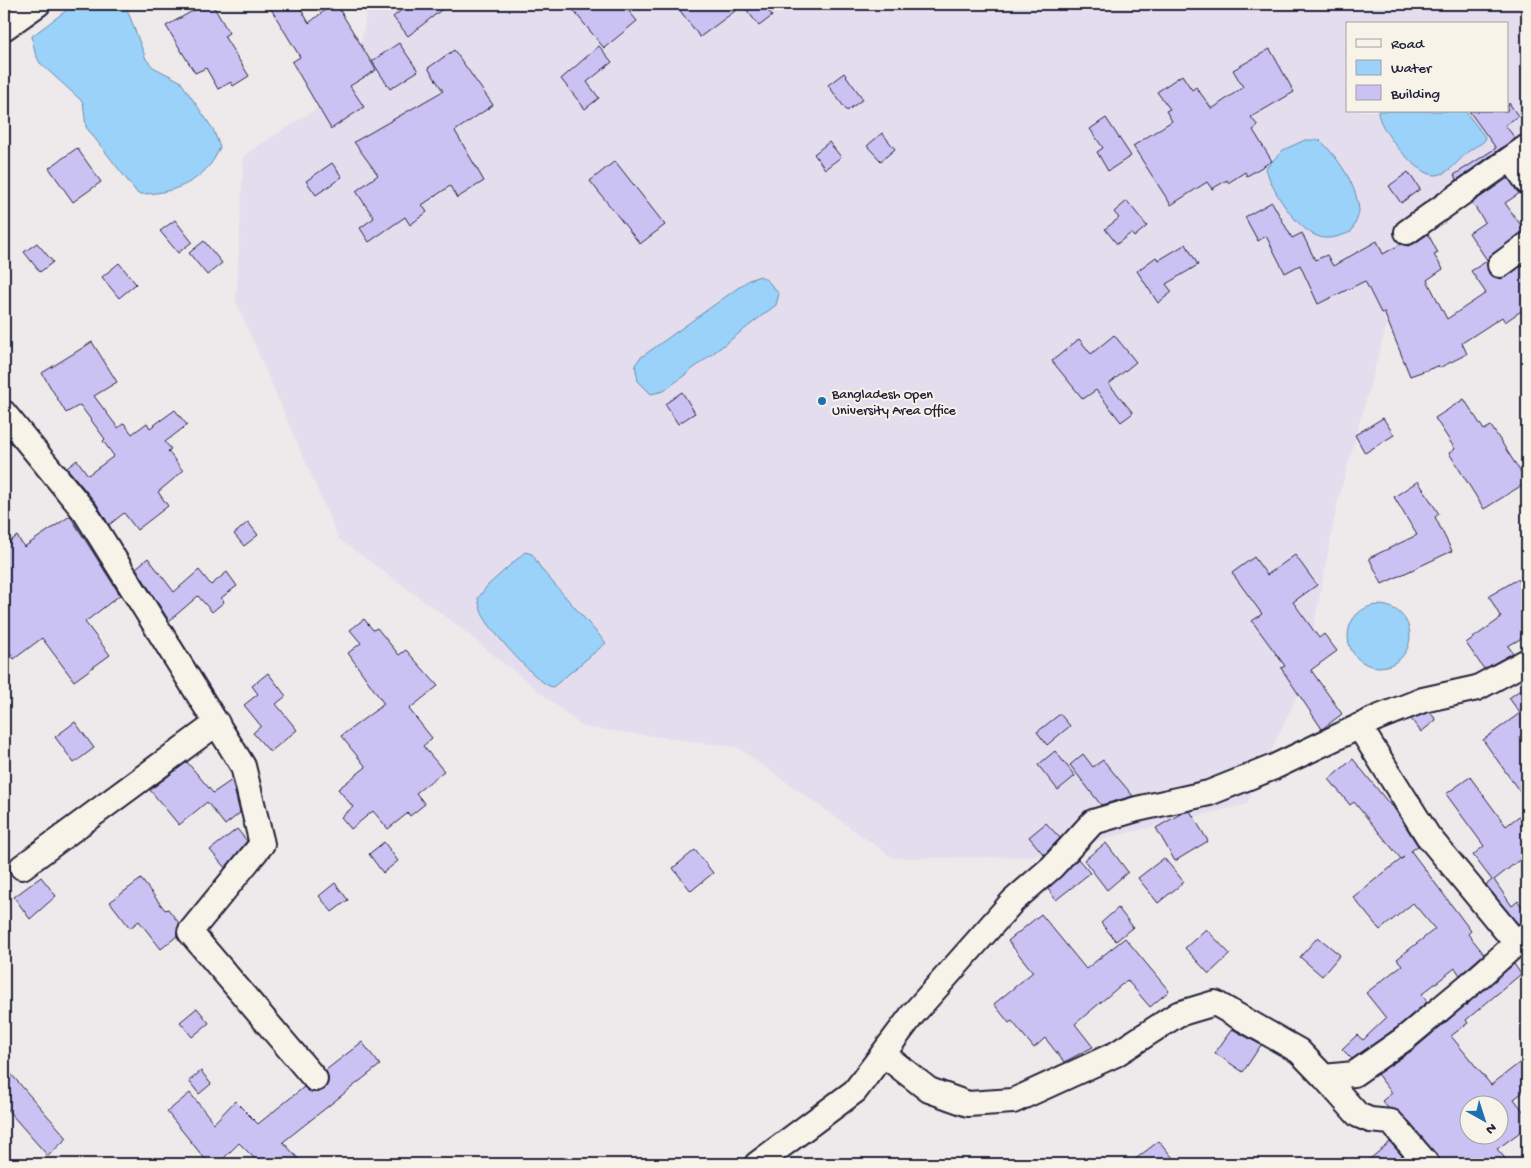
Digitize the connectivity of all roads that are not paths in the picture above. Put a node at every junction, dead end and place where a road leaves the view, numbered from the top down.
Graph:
1 (38, 4) edge
2 (4, 28) edge
3 (1527, 147) edge
4 (1407, 232) dead end
5 (1527, 245) edge
6 (1500, 265) dead end
7 (4, 413) edge
8 (1527, 661) edge
9 (217, 723) junction
10 (1359, 726) junction
11 (22, 867) dead end
12 (1522, 939) edge
13 (883, 1054) junction
14 (1324, 1077) junction
15 (315, 1079) dead end
16 (757, 1164) edge
17 (1427, 1164) edge

1 - 2 street
3 - 4 street
5 - 6 street
7 - 9 street
8 - 10 street
9 - 11 street
9 - 15 street
10 - 12 street
10 - 13 street
12 - 14 street
13 - 14 street
13 - 16 street
14 - 17 street

